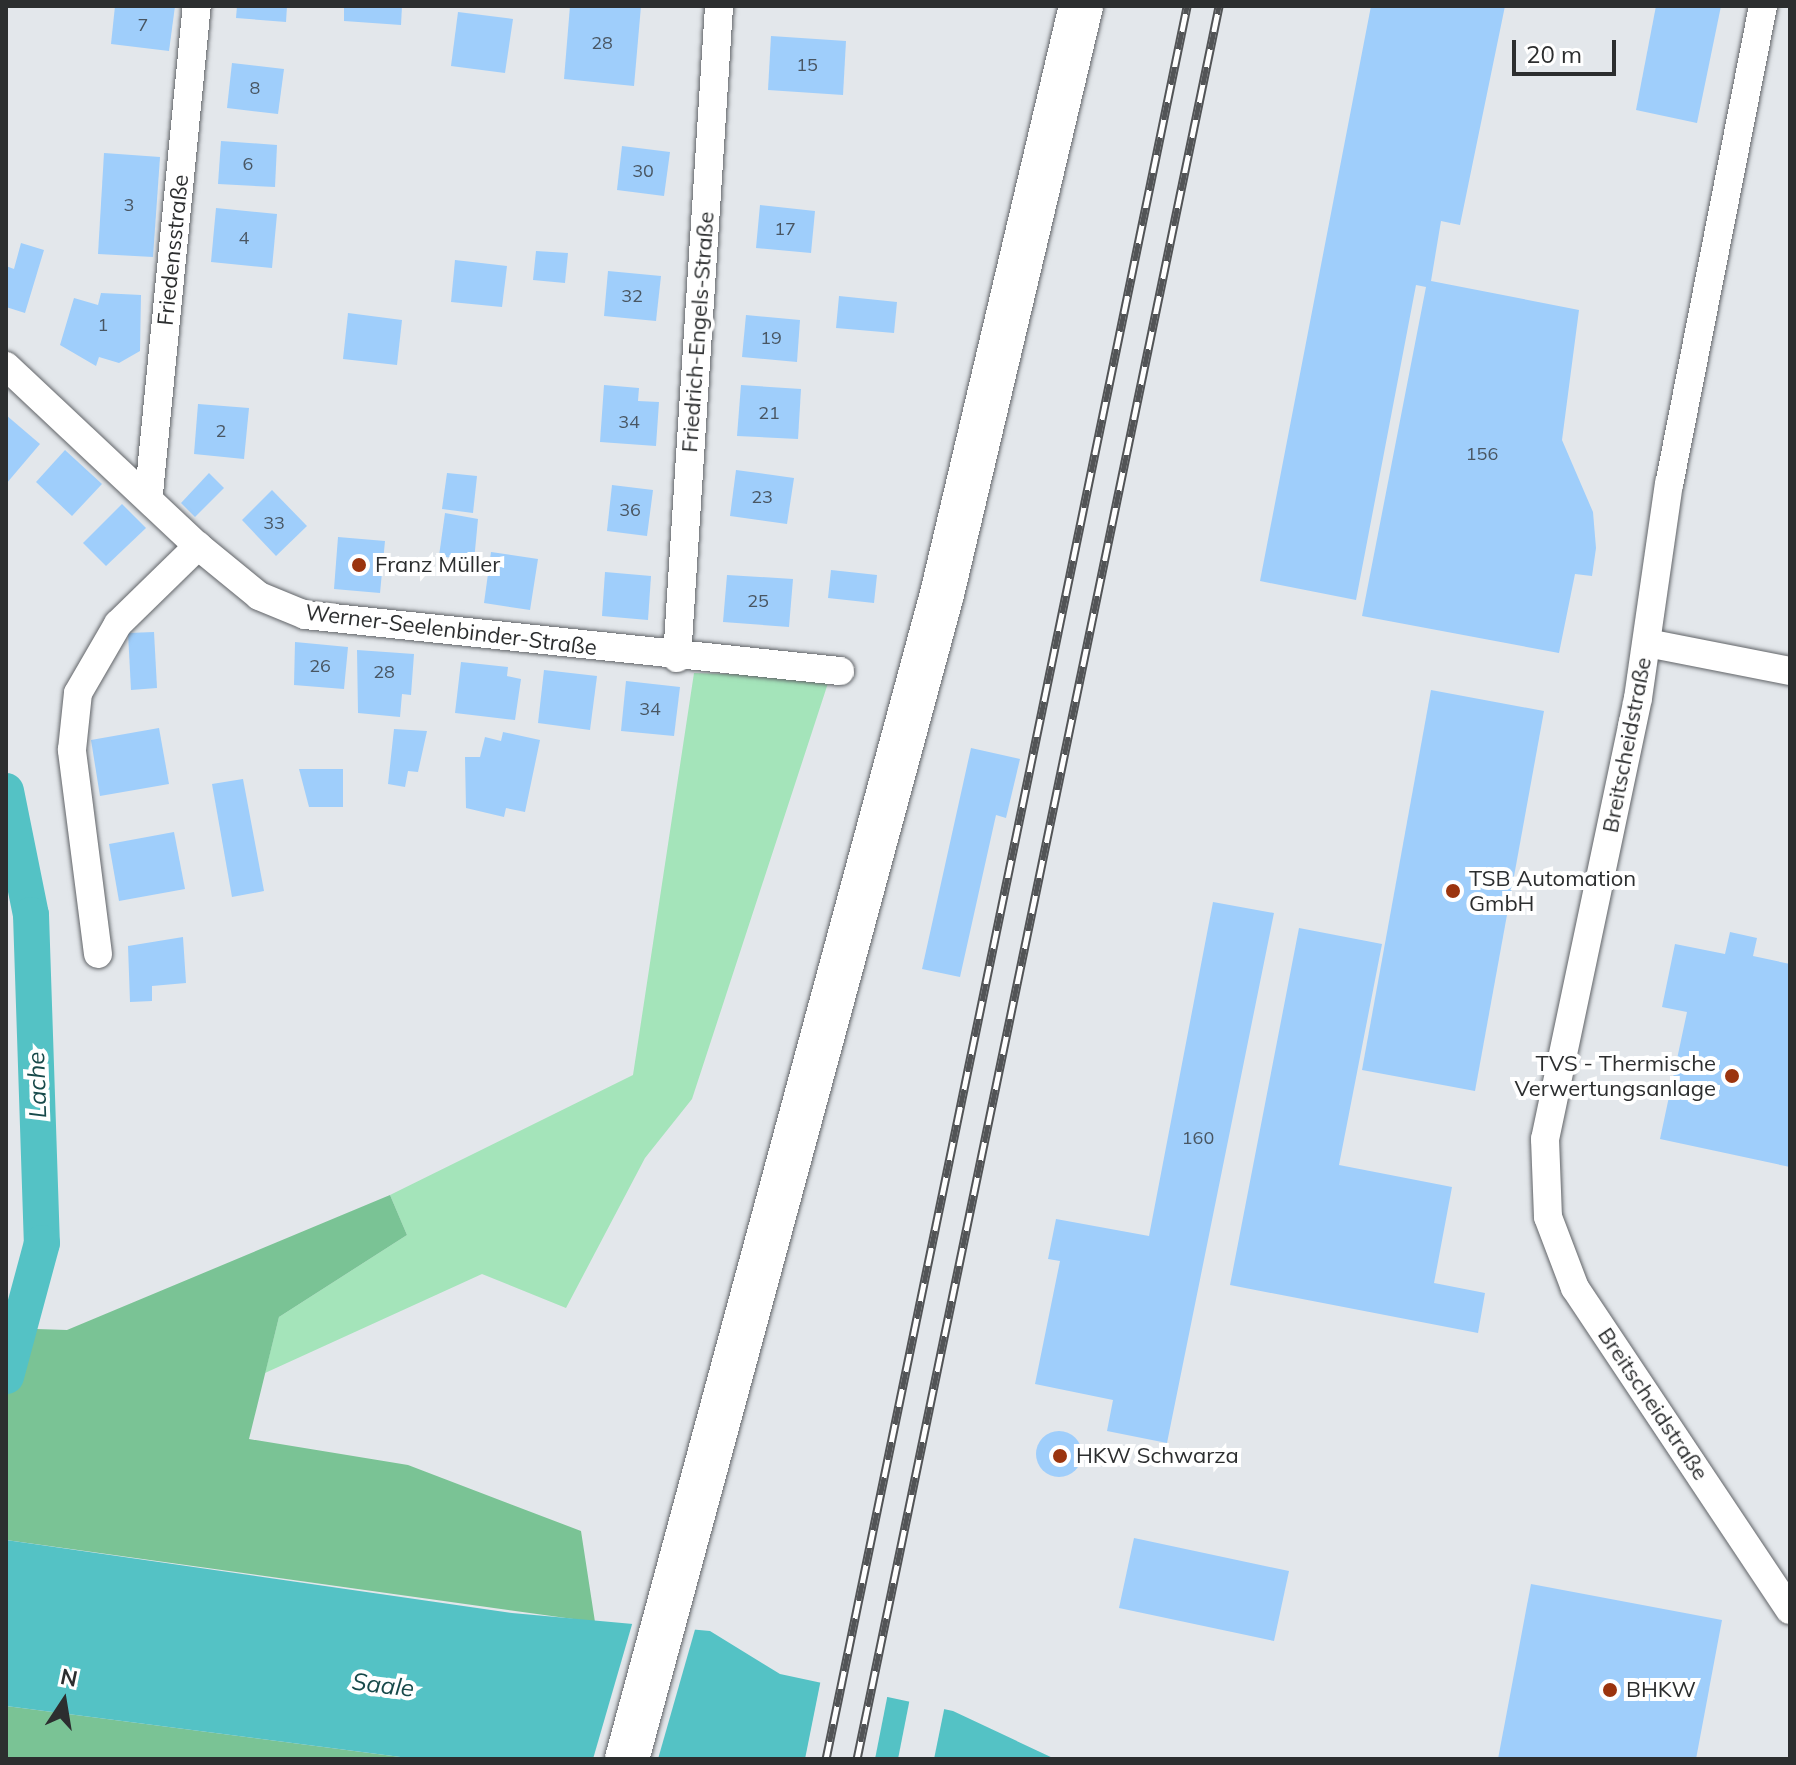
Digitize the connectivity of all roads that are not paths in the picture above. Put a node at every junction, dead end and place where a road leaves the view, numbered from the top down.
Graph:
1 (197, 6) edge
2 (719, 6) edge
3 (1081, 6) edge
4 (1763, 6) edge
5 (6, 366) edge
6 (149, 493) junction
7 (198, 546) junction
8 (1647, 643) junction
9 (677, 658) junction
10 (840, 671) dead end
11 (1790, 671) edge
12 (98, 954) dead end
13 (1790, 1610) edge
14 (627, 1759) edge

1 - 6 street, Friedensstraße
2 - 9 street, Friedrich-Engels-Straße
3 - 14 main road
4 - 8 street, Breitscheidstraße
5 - 6 street, Werner-Seelenbinder-Straße
6 - 7 street, Werner-Seelenbinder-Straße
7 - 9 street, Werner-Seelenbinder-Straße
7 - 12 street
8 - 11 street
8 - 13 street, Breitscheidstraße
9 - 10 street, Werner-Seelenbinder-Straße

